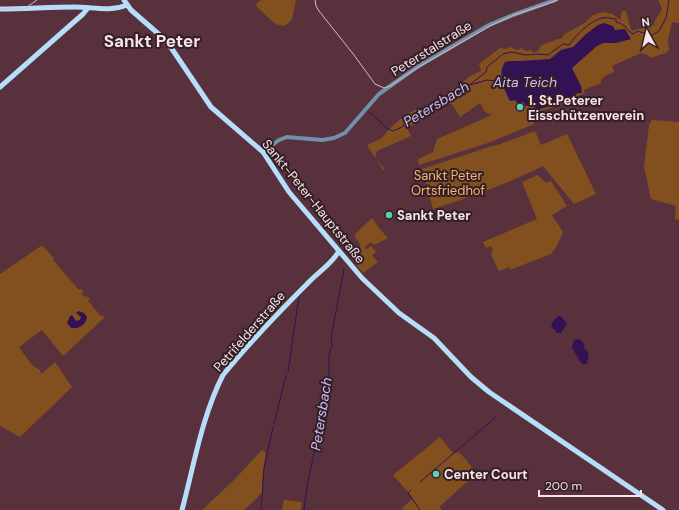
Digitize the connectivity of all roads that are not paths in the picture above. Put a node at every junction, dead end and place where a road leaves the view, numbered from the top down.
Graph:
1 (124, 0) edge
2 (555, 0) edge
3 (128, 5) junction
4 (88, 8) junction
5 (0, 9) edge
6 (0, 87) edge
7 (263, 152) junction
8 (339, 251) junction
9 (182, 510) edge
10 (663, 510) edge

1 - 3 main road, Sankt-Peter-Hauptstraße
2 - 7 street, Peterstalstraße
3 - 4 main road
3 - 7 main road, Sankt-Peter-Hauptstraße
4 - 5 main road
4 - 6 main road
7 - 8 main road, Sankt-Peter-Hauptstraße
8 - 9 main road, Petrifelderstraße
8 - 10 main road, Sankt-Peter-Hauptstraße

